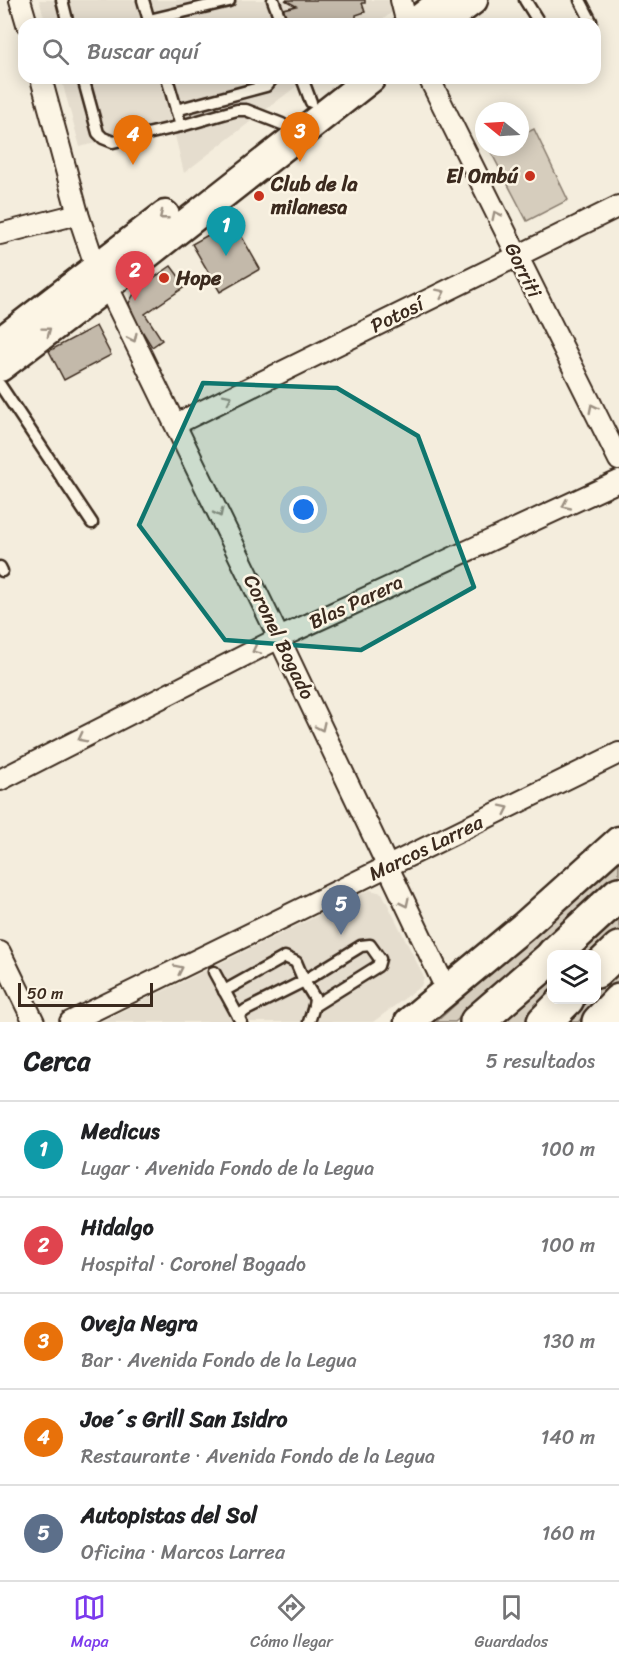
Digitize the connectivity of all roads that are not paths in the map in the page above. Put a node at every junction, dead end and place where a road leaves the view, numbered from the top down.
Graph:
1 (20, 0) edge
2 (62, 0) edge
3 (143, 0) edge
4 (273, 0) edge
5 (401, 0) edge
6 (444, 0) edge
7 (473, 0) edge
8 (525, 0) edge
9 (580, 0) edge
10 (228, 1) edge
11 (25, 18) edge
12 (66, 18) edge
13 (149, 18) edge
14 (165, 18) edge
15 (280, 18) edge
16 (406, 18) edge
17 (421, 18) edge
18 (449, 18) edge
19 (536, 18) edge
20 (589, 18) edge
21 (44, 84) edge
22 (85, 84) edge
23 (169, 84) edge
24 (268, 84) edge
25 (324, 84) edge
26 (362, 84) edge
27 (432, 84) edge
28 (306, 90) edge
29 (176, 110) junction
30 (282, 124) junction
31 (181, 126) junction
32 (619, 206) edge
33 (78, 214) junction
34 (0, 234) edge
35 (516, 256) junction
36 (102, 276) junction
37 (0, 342) edge
38 (0, 367) edge
39 (0, 385) edge
40 (176, 424) junction
41 (619, 460) edge
42 (619, 481) edge
43 (92, 523) dead end
44 (279, 638) junction
45 (619, 753) edge
46 (0, 780) edge
47 (619, 841) edge
48 (387, 867) junction
49 (619, 894) edge
50 (619, 949) edge
51 (559, 950) edge
52 (0, 952) edge
53 (547, 961) edge
54 (601, 967) edge
55 (214, 972) dead end
56 (304, 981) junction
57 (224, 991) junction
58 (447, 991) junction
59 (619, 1001) edge
60 (562, 1004) edge
61 (314, 1006) junction
62 (240, 1019) edge
63 (34, 1022) edge
64 (70, 1022) edge
65 (309, 1022) edge
66 (408, 1022) edge
67 (477, 1022) edge
68 (544, 1022) edge
69 (599, 1022) edge

1 - 11 street
2 - 12 lane
3 - 13 lane
4 - 15 lane
5 - 16 street
6 - 17 main road
7 - 18 main road
8 - 19 lane
9 - 20 lane
10 - 14 lane
21 - 33 street, Coronel Bogado
22 - 31 lane
23 - 29 lane
24 - 29 lane
25 - 28 main road
26 - 36 main road
35 -> 27 street, Gorriti
28 - 30 main road
29 - 31 lane
30 - 31 lane
30 -> 36 main road
32 - 35 street, Potosí
33 - 34 street
33 - 36 street, Coronel Bogado
40 -> 35 street, Potosí
41 -> 35 street, Gorriti
36 - 37 main road
38 -> 36 main road
36 -> 40 street, Coronel Bogado
39 - 43 lane
40 -> 44 street, Coronel Bogado
42 -> 44 street, Blas Parera
44 -> 46 street, Blas Parera
44 -> 48 street, Coronel Bogado
48 -> 45 street, Marcos Larrea
47 - 58 main road
48 -> 58 street, Coronel Bogado
64 -> 48 street, Marcos Larrea
49 - 51 highway
50 - 54 highway
52 - 63 street
53 - 67 highway
55 - 57 lane
56 - 57 lane
56 - 61 lane
56 - 61 lane
56 - 62 lane
57 - 62 lane
58 - 66 main road
59 - 69 highway
60 - 68 highway
61 - 65 lane

